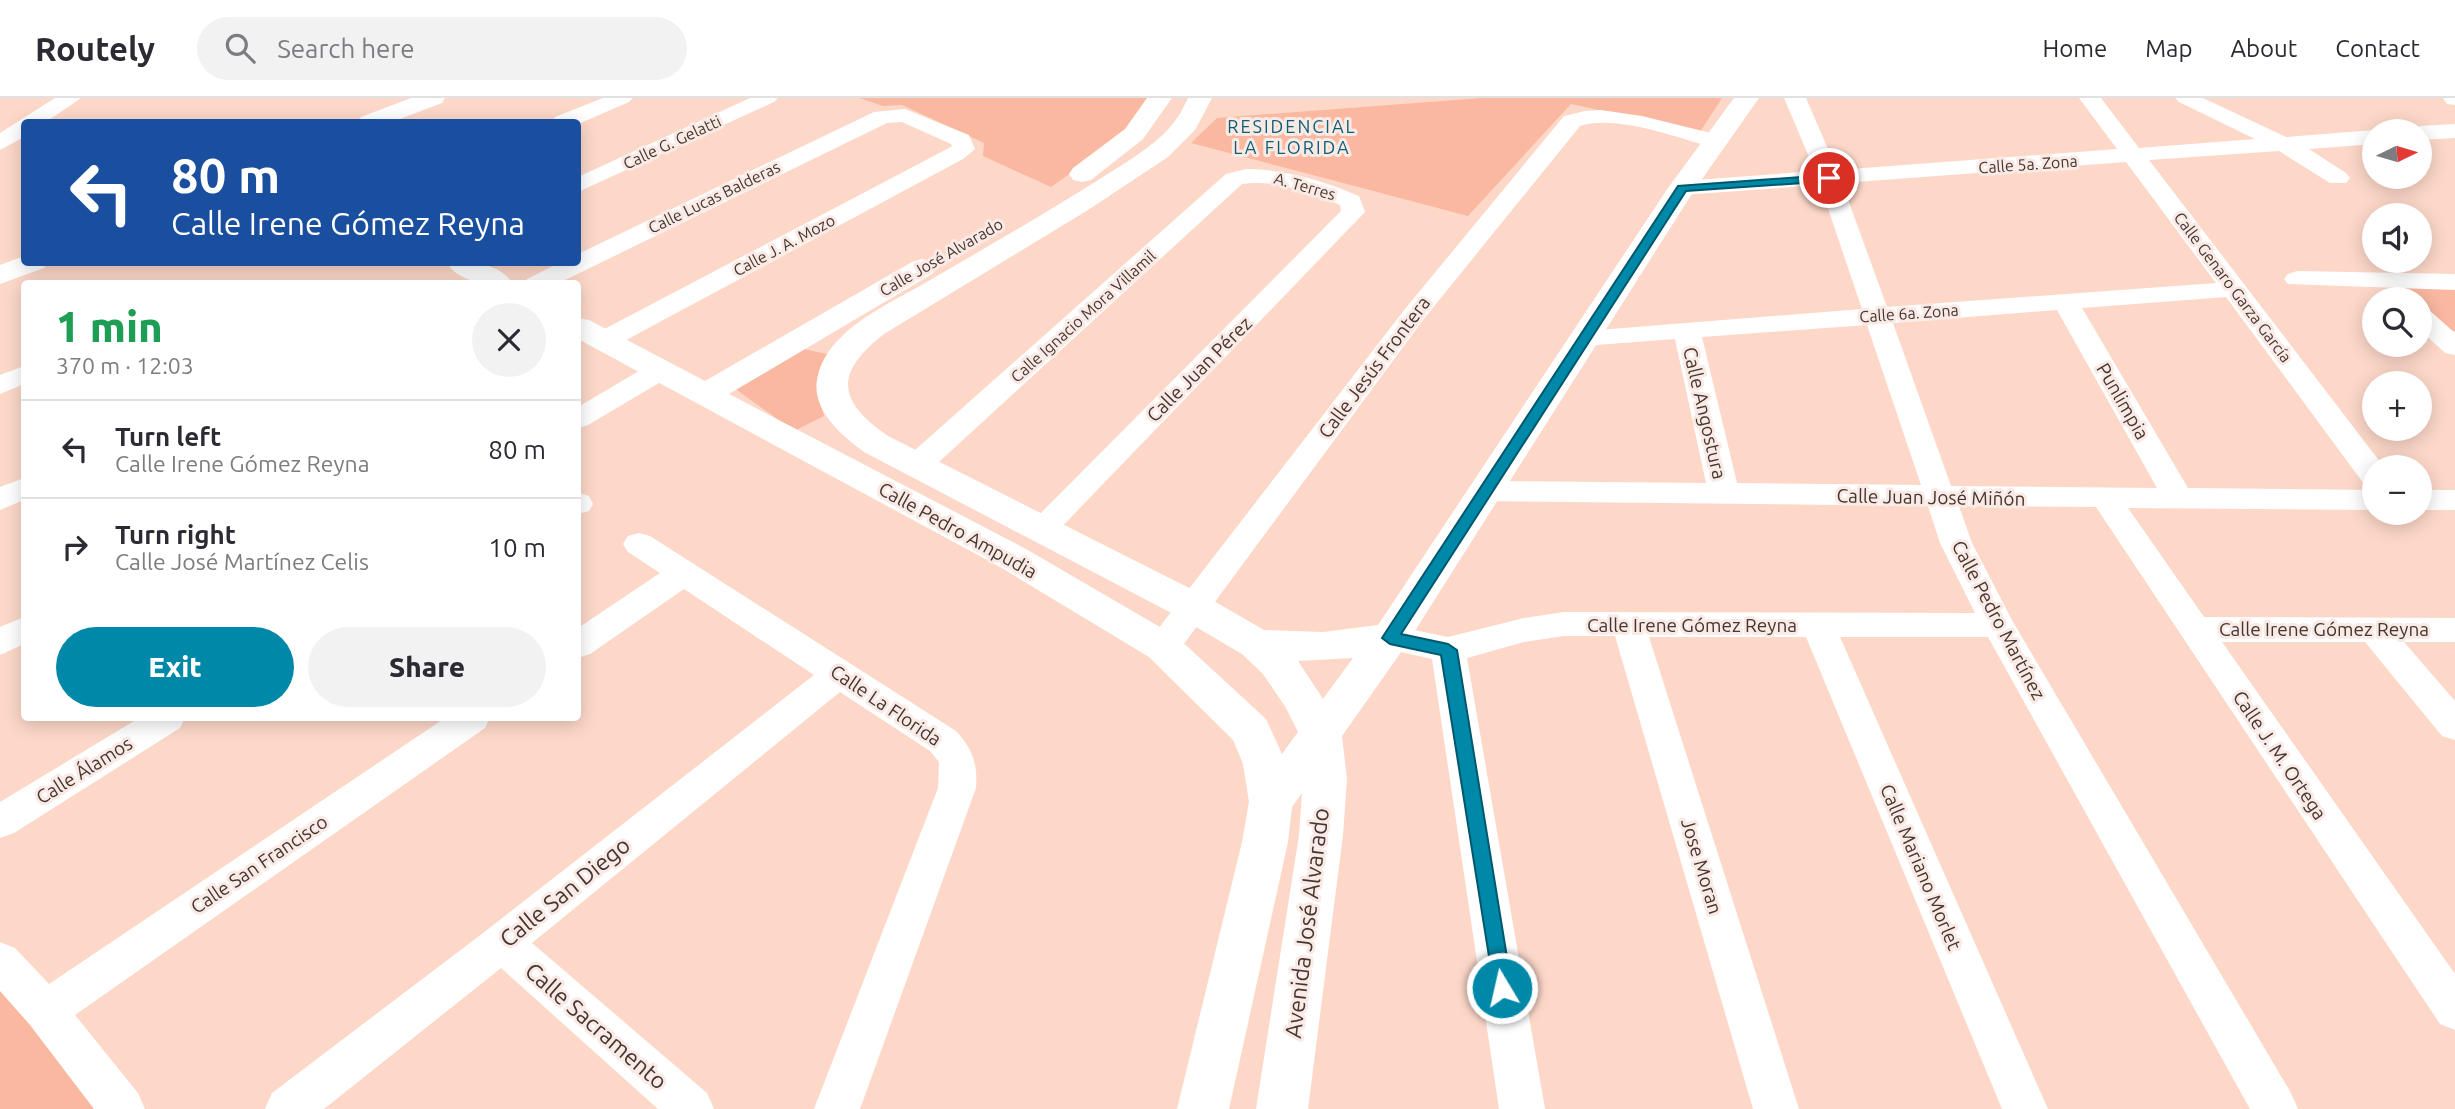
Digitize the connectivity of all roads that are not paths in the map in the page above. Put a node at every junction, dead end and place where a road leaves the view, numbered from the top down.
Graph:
1 (70, 98) edge
2 (433, 98) edge
3 (458, 98) edge
4 (622, 98) edge
5 (767, 98) edge
6 (1160, 98) edge
7 (1200, 98) edge
8 (1747, 98) edge
9 (1795, 98) edge
10 (2090, 98) edge
11 (2186, 98) edge
12 (893, 114) joint
13 (37, 119) edge
14 (378, 119) edge
15 (404, 119) edge
16 (571, 119) edge
17 (21, 129) edge
18 (2455, 131) edge
19 (2432, 133) edge
20 (2362, 138) edge
21 (1715, 141) junction
22 (0, 143) edge
23 (2285, 145) junction
24 (2134, 157) junction
25 (1252, 174) joint
26 (1829, 178) junction
27 (2338, 178) dead end
28 (581, 184) edge
29 (1682, 188) junction
30 (1354, 206) joint
31 (21, 256) edge
32 (581, 262) edge
33 (0, 265) edge
34 (24, 266) edge
35 (467, 266) edge
36 (573, 266) edge
37 (0, 275) edge
38 (2297, 279) dead end
39 (492, 280) edge
40 (544, 280) edge
41 (2381, 281) junction
42 (2455, 282) edge
43 (2388, 287) edge
44 (2235, 289) junction
45 (2066, 303) junction
46 (1876, 315) junction
47 (1687, 331) junction
48 (811, 332) junction
49 (590, 334) edge
50 (1583, 338) junction
51 (850, 347) junction
52 (659, 371) junction
53 (21, 375) edge
54 (0, 385) edge
55 (704, 395) junction
56 (841, 416) junction
57 (581, 417) edge
58 (793, 443) junction
59 (2362, 460) edge
60 (918, 465) junction
61 (21, 490) edge
62 (1486, 491) junction
63 (1724, 495) junction
64 (1940, 497) junction
65 (2106, 499) junction
66 (2179, 499) junction
67 (0, 500) edge
68 (2362, 500) edge
69 (2432, 500) edge
70 (2455, 500) edge
71 (1040, 530) junction
72 (639, 544) dead end
73 (682, 574) junction
74 (1193, 607) junction
75 (1628, 624) junction
76 (1818, 625) junction
77 (1998, 625) junction
78 (2194, 629) junction
79 (2374, 630) junction
80 (2455, 630) edge
81 (21, 631) edge
82 (1390, 638) junction
83 (0, 642) edge
84 (581, 643) edge
85 (1256, 644) junction
86 (1163, 647) junction
87 (1448, 650) junction
88 (840, 673) junction
89 (162, 721) edge
90 (468, 721) edge
91 (2455, 726) edge
92 (1321, 736) junction
93 (1271, 802) junction
94 (0, 822) edge
95 (502, 943) junction
96 (0, 961) edge
97 (2455, 1010) edge
98 (45, 1011) junction
99 (122, 1109) edge
100 (288, 1109) edge
101 (691, 1109) edge
102 (837, 1109) edge
103 (1203, 1109) edge
104 (1282, 1109) edge
105 (1522, 1109) edge
106 (1776, 1109) edge
107 (2025, 1109) edge
108 (2276, 1109) edge

1 - 13 street
2 - 14 street
3 - 15 street
4 - 16 street
5 - 28 street, Calle G. Gelatti
6 - 48 street, Calle José Alvarado
7 - 51 street, Calle José Alvarado
8 - 21 street
9 - 26 street, Calle Pedro Martínez
10 - 24 street, Calle Genaro Garza García
11 - 23 street
12 - 32 street, Calle Lucas Balderas
12 - 49 street, Calle J. A. Mozo
17 - 22 street
18 - 19 street
20 - 23 street, Calle 5a. Zona
21 - 29 street
21 - 74 street, Calle Jesús Frontera
23 - 24 street, Calle 5a. Zona
23 - 27 street
24 - 26 street, Calle 5a. Zona
24 - 44 street, Calle Genaro Garza García
25 - 30 street, A. Terres
25 - 60 street, Calle Ignacio Mora Villamil
26 - 29 street, Calle 5a. Zona
26 - 46 street, Calle Pedro Martínez
29 - 50 street
30 - 71 street, Calle Juan Pérez
31 - 33 street
34 - 37 street
35 - 39 street
36 - 40 street, Calle Lucas Balderas
38 - 41 street
41 - 42 street
41 - 43 street
44 - 45 street, Calle 6a. Zona
44 - 59 street, Calle Genaro Garza García
45 - 46 street, Calle 6a. Zona
45 - 66 street, Punlimpia
46 - 47 street, Calle 6a. Zona
46 - 64 street, Calle Pedro Martínez
47 - 50 street, Calle 6a. Zona
47 - 63 street, Calle Angostura
48 - 51 street
48 - 55 street, Calle José Alvarado
49 - 52 street, Calle Pedro Ampudia
50 - 62 street
51 - 56 street
52 - 55 street, Calle Pedro Ampudia
52 - 57 street
53 - 54 street
55 - 58 street, Calle Pedro Ampudia
56 - 58 street
56 - 60 street, Calle Pedro Ampudia
58 - 86 street, Calle Pedro Ampudia
60 - 71 street, Calle Pedro Ampudia
61 - 67 street
62 - 63 street, Calle Juan José Miñón
62 - 82 street
63 - 64 street, Calle Juan José Miñón
64 - 65 street, Calle Juan José Miñón
64 - 77 street, Calle Pedro Martínez
65 - 66 street, Calle Juan José Miñón
65 - 78 street, Calle J. M. Ortega
66 - 68 street, Calle Juan José Miñón
69 - 70 street
71 - 74 street, Calle Pedro Ampudia
72 - 73 street, Calle La Florida
73 - 84 street
73 - 88 street, Calle La Florida
74 - 85 street, Calle Pedro Ampudia
74 - 86 street, Calle Jesús Frontera
75 - 76 street, Calle Irene Gómez Reyna
75 - 87 street, Calle Irene Gómez Reyna
75 - 106 street, Jose Moran
76 - 77 street, Calle Irene Gómez Reyna
76 - 107 street, Calle Mariano Morlet
77 - 108 street, Calle Pedro Martínez
78 - 79 street, Calle Irene Gómez Reyna
78 - 97 street, Calle J. M. Ortega
79 - 80 street, Calle Irene Gómez Reyna
79 - 91 street
81 - 83 street
82 - 85 street
82 - 87 street, Calle Irene Gómez Reyna
82 - 92 street
85 - 92 street, Calle Pedro Ampudia
86 - 93 street, Calle Pedro Ampudia
87 - 105 street
88 - 95 street, Calle San Diego
88 - 102 street, Calle La Florida
89 - 94 street, Calle Álamos
90 - 98 street, Calle San Francisco
92 - 93 street
92 - 104 street, Avenida José Alvarado
93 - 103 street
95 - 100 street, Calle San Diego
95 - 101 street, Calle Sacramento
96 - 98 street
98 - 99 street

